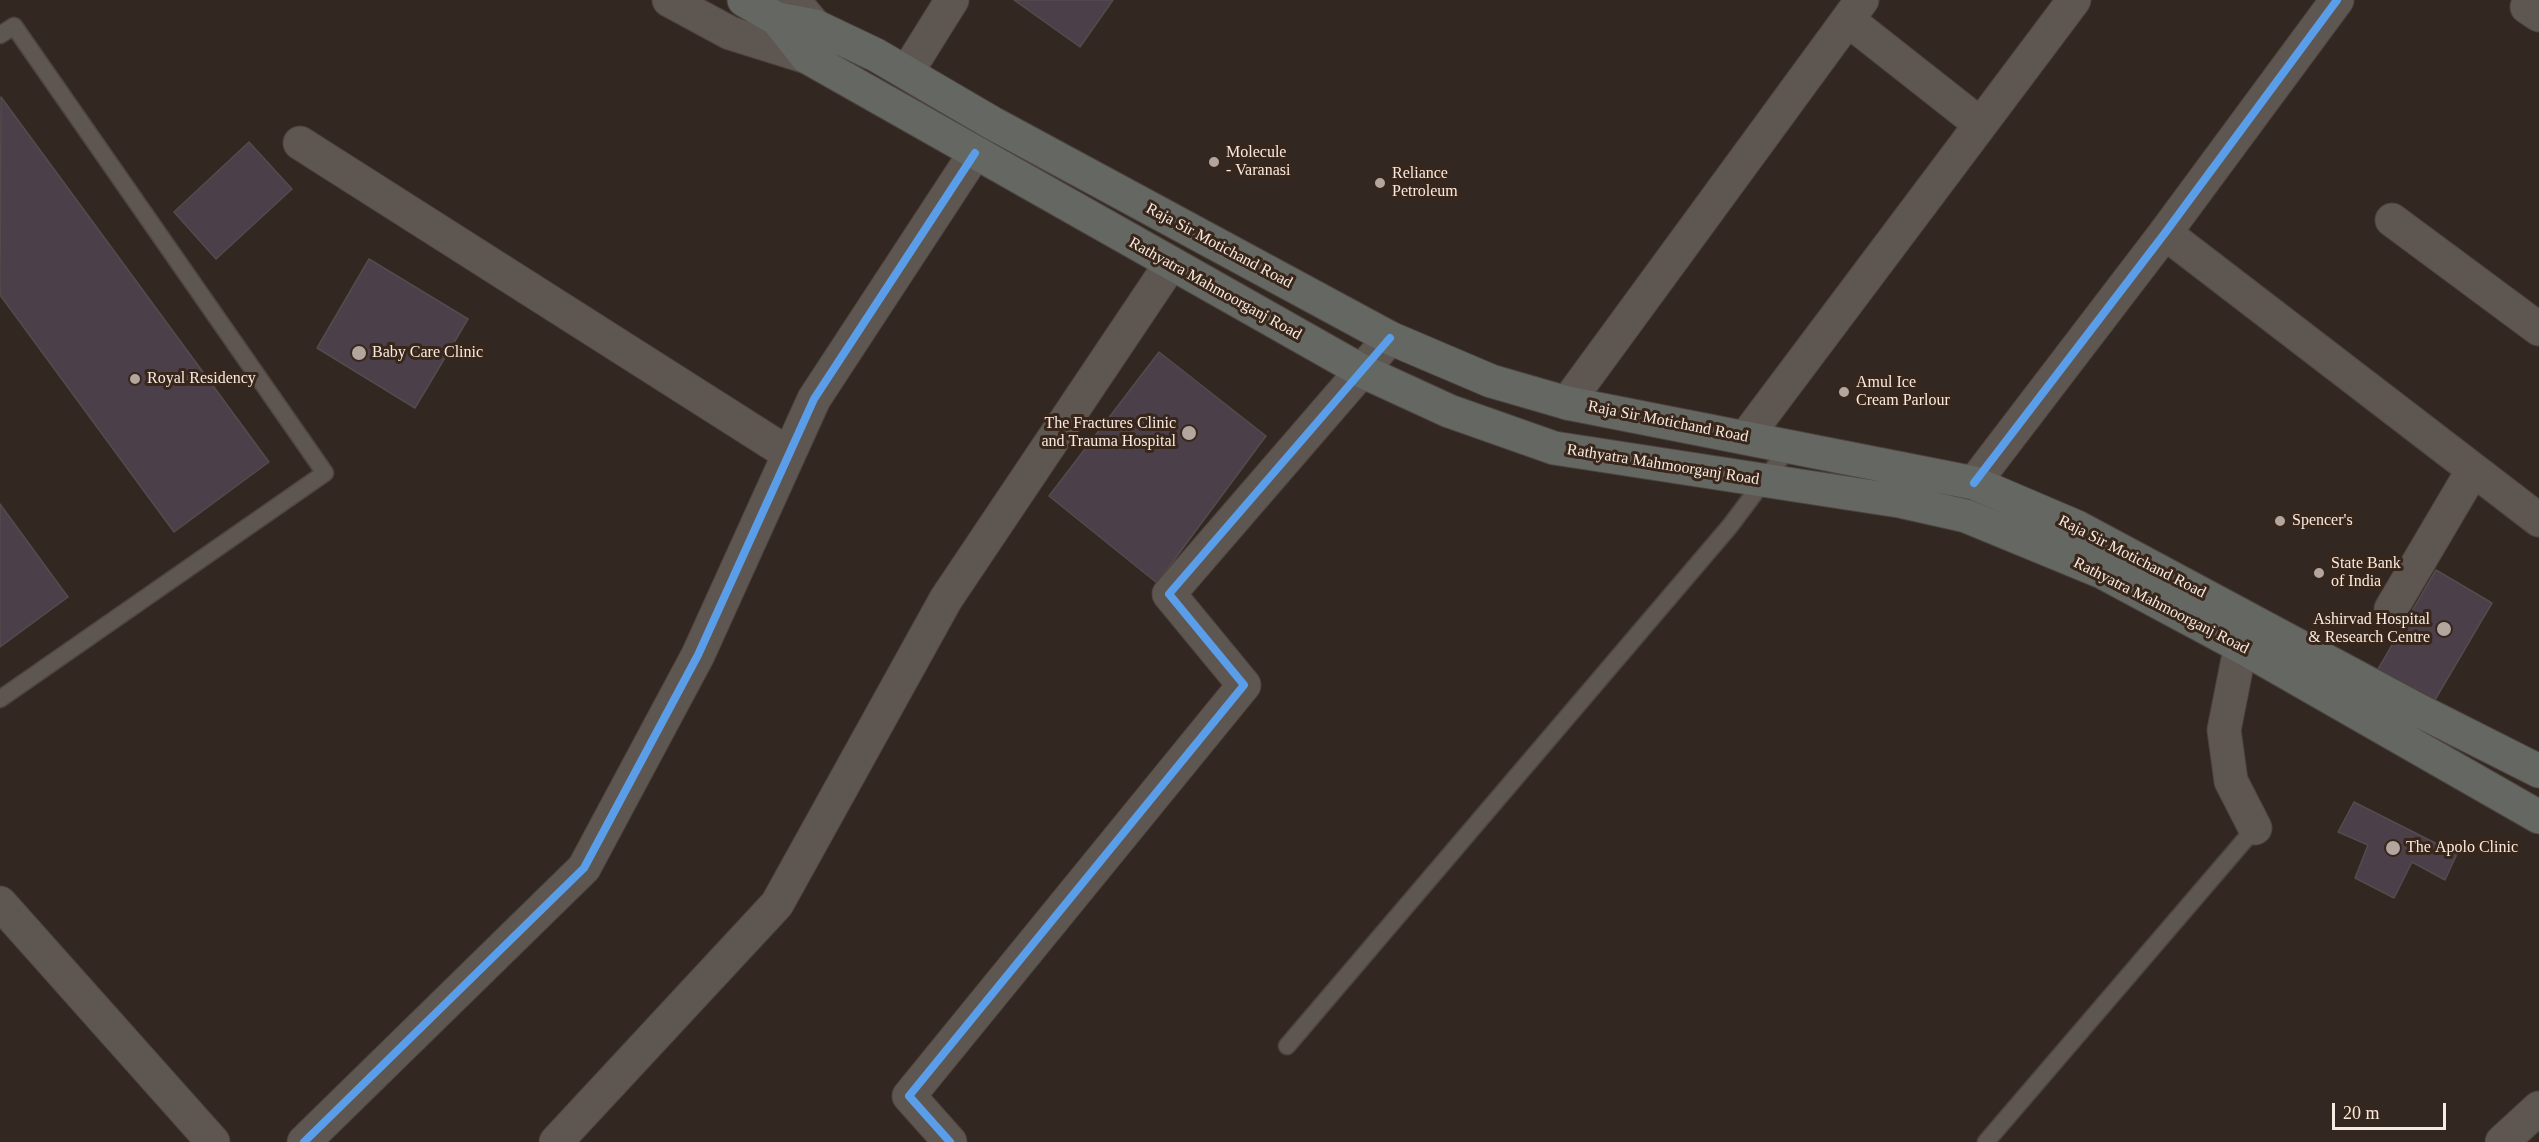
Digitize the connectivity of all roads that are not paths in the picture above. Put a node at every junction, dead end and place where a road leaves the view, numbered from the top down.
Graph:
1 (669, 0) edge
2 (744, 0) edge
3 (952, 0) edge
4 (2074, 0) edge
5 (2337, 0) edge
6 (785, 9) edge
7 (1855, 10) edge
8 (0, 35) edge
9 (807, 57) junction
10 (907, 72) junction
11 (1980, 124) junction
12 (300, 143) dead end
13 (975, 153) junction
14 (2392, 220) dead end
15 (2165, 233) junction
16 (1170, 265) junction
17 (2539, 329) edge
18 (1390, 338) junction
19 (1362, 371) junction
20 (1567, 403) junction
21 (1746, 437) junction
22 (1790, 446) junction
23 (789, 454) junction
24 (2473, 470) junction
25 (1763, 482) junction
26 (1974, 483) junction
27 (2539, 520) edge
28 (2391, 609) dead end
29 (2244, 631) junction
30 (0, 699) edge
31 (2539, 771) edge
32 (2539, 818) edge
33 (2255, 828) joint
34 (0, 903) edge
35 (1287, 1046) dead end
36 (2539, 1108) edge
37 (213, 1142) edge
38 (304, 1142) edge
39 (556, 1142) edge
40 (950, 1142) edge
41 (1986, 1142) edge
42 (2502, 1142) edge

1 - 9 street
2 - 6 main road
3 - 10 street
4 - 11 street
5 - 15 street
6 - 9 main road
6 - 10 main road, Raja Sir Motichand Road
7 - 11 street
7 - 20 street
8 - 30 lane
9 - 13 main road, Rathyatra Mahmoorganj Road
10 - 18 main road, Raja Sir Motichand Road
11 - 21 street
12 - 23 street
13 - 16 main road, Rathyatra Mahmoorganj Road
13 - 23 street
14 - 17 street
15 - 24 street
15 - 26 street
16 - 19 main road, Rathyatra Mahmoorganj Road
16 - 39 street
18 - 19 street
18 - 20 main road, Raja Sir Motichand Road
19 - 25 main road, Rathyatra Mahmoorganj Road
19 - 40 street
20 - 21 main road, Raja Sir Motichand Road
21 - 22 main road, Raja Sir Motichand Road
22 - 25 lane
22 - 26 main road, Raja Sir Motichand Road
23 - 38 street
24 - 27 street
24 - 28 street
25 - 29 main road, Rathyatra Mahmoorganj Road
25 - 35 lane
26 - 29 main road, Raja Sir Motichand Road
29 - 31 main road, Raja Sir Motichand Road
29 - 32 main road, Rathyatra Mahmoorganj Road
29 - 33 street
33 - 41 lane
34 - 37 street
36 - 42 street

